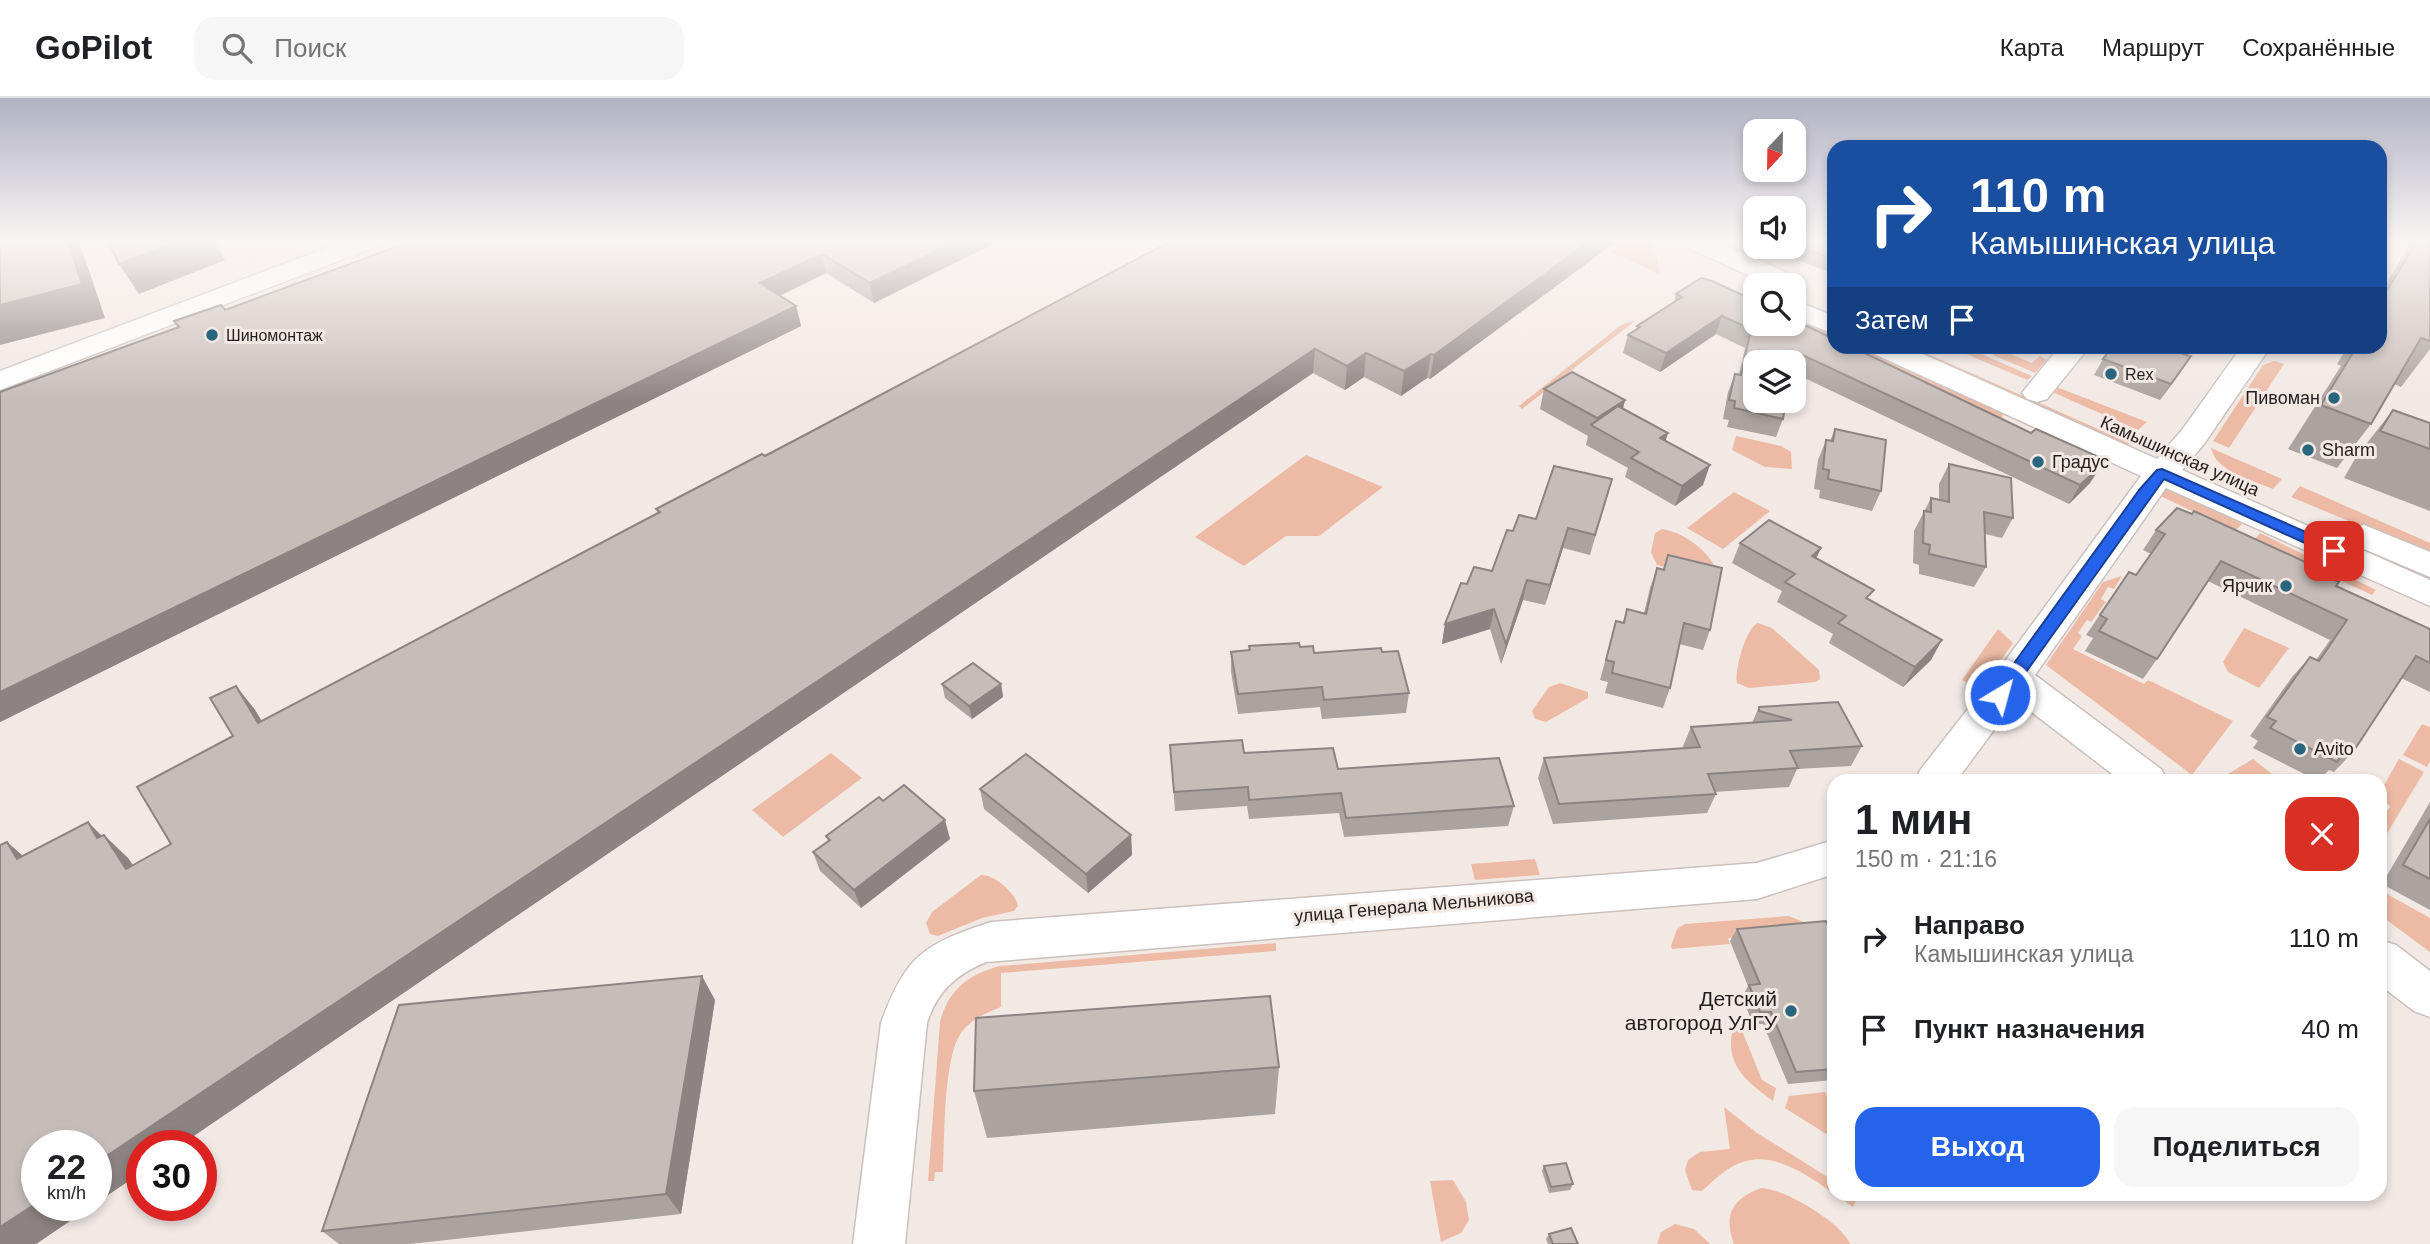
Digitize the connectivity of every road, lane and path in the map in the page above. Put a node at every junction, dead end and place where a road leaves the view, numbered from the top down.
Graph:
1 (228, 294) edge
2 (1806, 313) edge
3 (1827, 323) edge
4 (1900, 354) edge
5 (1948, 354) edge
6 (2069, 354) edge
7 (2251, 354) edge
8 (0, 381) edge
9 (2037, 393) junction
10 (2170, 464) junction
11 (2430, 565) edge
12 (2430, 594) edge
13 (2013, 678) junction
14 (1940, 774) edge
15 (2139, 774) edge
16 (1827, 859) edge
17 (2387, 964) edge
18 (2430, 997) edge
19 (879, 1244) edge

1 - 8 street
2 - 3 street
4 - 10 street, Камышинская улица
5 - 9 street, Камышинская улица
6 - 9 street
7 - 10 street
9 - 10 street, Камышинская улица
10 - 11 street, Камышинская улица
10 - 12 street, Камышинская улица
10 - 13 street
13 - 14 street
13 - 15 street
16 - 19 street, улица Генерала Мельникова
17 - 18 street

